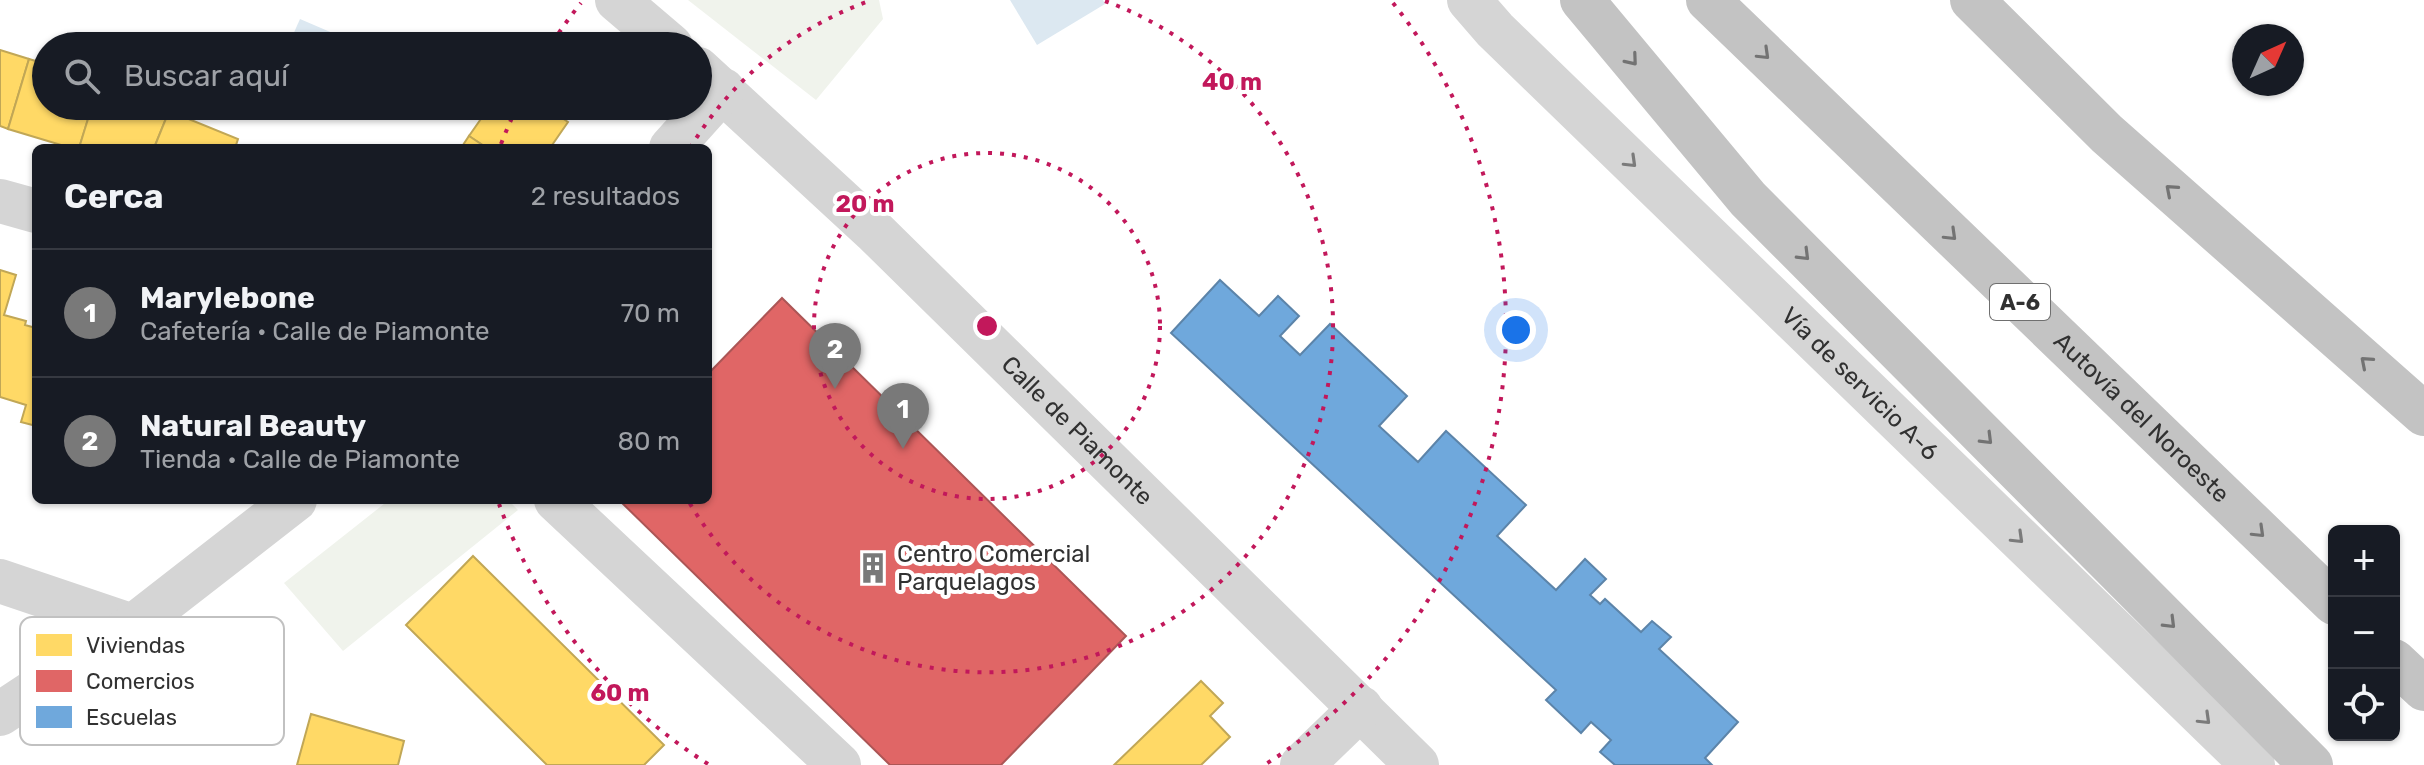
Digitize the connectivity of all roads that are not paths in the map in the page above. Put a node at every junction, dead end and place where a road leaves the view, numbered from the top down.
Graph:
1 (617, 0) edge
2 (1469, 0) edge
3 (1582, 0) edge
4 (1708, 0) edge
5 (1972, 0) edge
6 (655, 32) edge
7 (712, 81) edge
8 (687, 120) edge
9 (673, 144) edge
10 (0, 201) edge
11 (32, 210) edge
12 (2424, 414) edge
13 (290, 504) edge
14 (560, 504) edge
15 (0, 581) edge
16 (2328, 597) edge
17 (106, 617) edge
18 (145, 617) edge
19 (2400, 667) edge
20 (2424, 689) edge
21 (20, 701) edge
22 (1361, 708) junction
23 (0, 714) edge
24 (839, 765) edge
25 (1302, 765) edge
26 (1417, 765) edge
27 (2253, 765) edge
28 (2311, 765) edge

1 - 6 street
2 -> 27 street, Vía de servicio A-6
3 -> 28 highway
4 -> 16 highway, Autovía del Noroeste / A-6
12 -> 5 highway
7 - 22 street, Calle de Piamonte
8 - 9 street
10 - 11 street
13 - 18 street
14 - 24 street
15 - 17 street
19 - 20 highway
21 - 23 street
22 - 25 street
22 - 26 street, Calle de Piamonte

